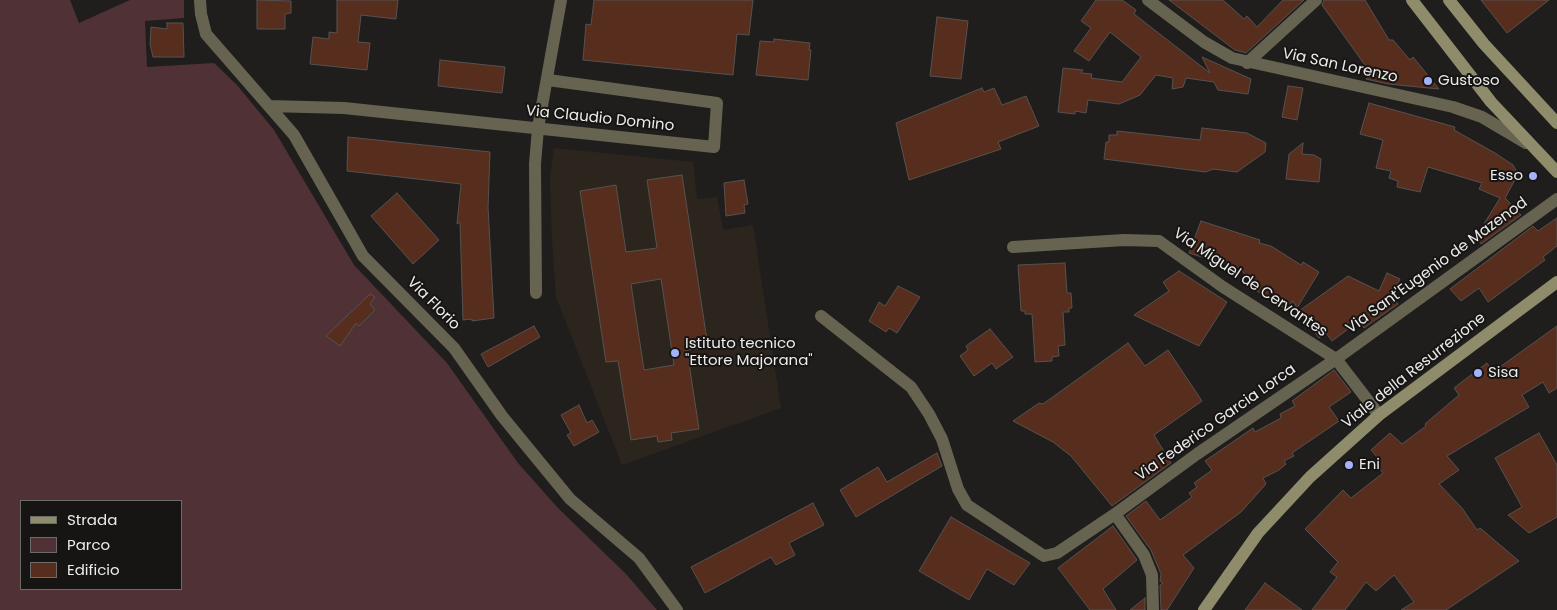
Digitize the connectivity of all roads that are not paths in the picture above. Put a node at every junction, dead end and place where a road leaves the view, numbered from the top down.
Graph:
1 (200, 0) edge
2 (561, 0) edge
3 (1148, 0) edge
4 (1316, 0) edge
5 (1412, 0) edge
6 (1449, 0) edge
7 (1247, 63) junction
8 (548, 80) junction
9 (269, 106) junction
10 (1557, 123) edge
11 (538, 128) junction
12 (1534, 148) junction
13 (1557, 172) edge
14 (1557, 199) edge
15 (1013, 247) dead end
16 (1557, 282) edge
17 (536, 293) dead end
18 (821, 316) dead end
19 (1336, 359) junction
20 (1379, 415) junction
21 (1115, 514) junction
22 (677, 610) edge
23 (1153, 610) edge
24 (1204, 610) edge

1 - 9 street, Via Florio
2 - 8 street
3 - 7 street, Via San Lorenzo
4 - 7 street
5 - 12 street
6 - 10 street
7 - 12 street, Via San Lorenzo
8 - 11 street
8 - 11 street, Via Claudio Domino
9 - 11 street, Via Claudio Domino
9 - 22 street, Via Florio
11 - 17 street
12 - 13 street
14 - 19 street, Via Sant'Eugenio de Mazenod
15 - 19 street, Via Miguel de Cervantes
16 - 20 street, Viale della Resurrezione
18 - 21 street, Via Federico Garcia Lorca
19 - 20 street, Via Miguel de Cervantes
19 - 21 street, Via Federico Garcia Lorca
20 - 24 street, Viale della Resurrezione
21 - 23 street

